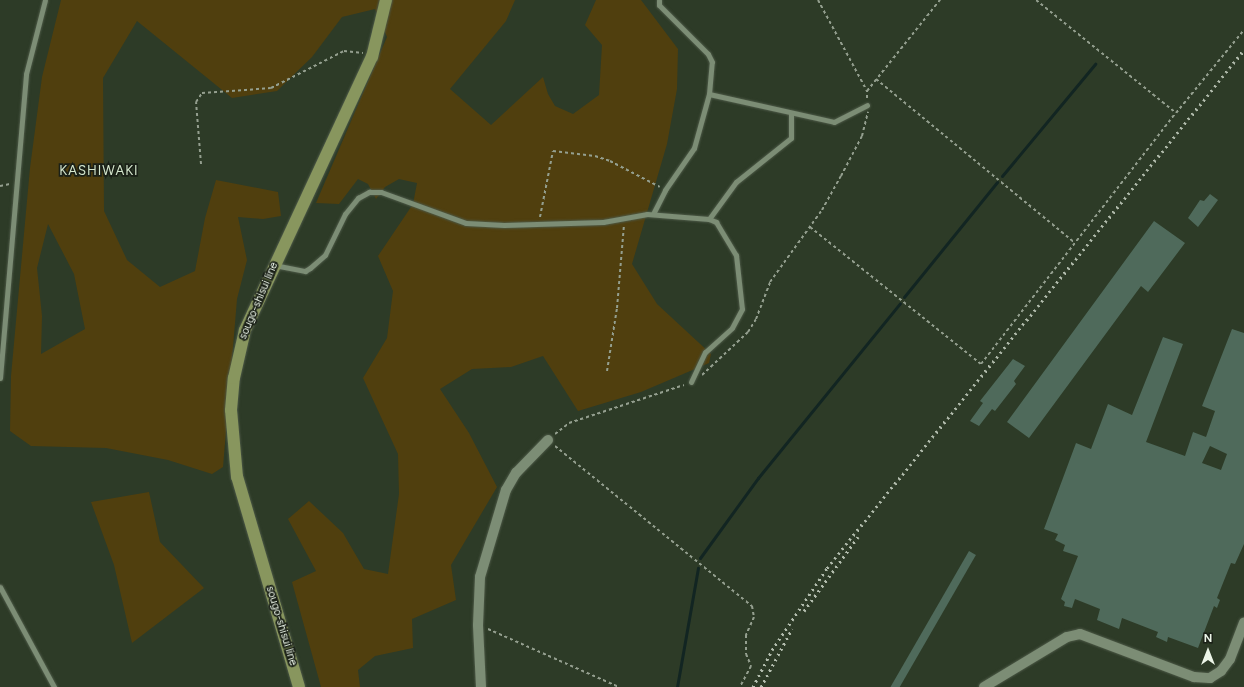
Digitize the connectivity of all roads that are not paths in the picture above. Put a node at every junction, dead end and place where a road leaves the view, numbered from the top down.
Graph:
1 (45, 0) edge
2 (386, 0) edge
3 (659, 0) edge
4 (710, 94) junction
5 (867, 105) road end
6 (791, 113) junction
7 (653, 214) junction
8 (709, 219) junction
9 (273, 265) junction
10 (0, 378) edge
11 (691, 382) road end
12 (548, 440) road end
13 (0, 587) edge
14 (1244, 623) edge
15 (54, 687) edge
16 (299, 687) edge
17 (481, 687) edge
18 (984, 687) edge

1 - 10 lane
2 - 9 main road, sougo-shisui line
3 - 4 lane
4 - 6 lane
4 - 7 lane
5 - 6 lane
6 - 8 lane
7 - 8 lane
7 - 9 lane
8 - 11 lane
9 - 16 main road, sougo-shisui line
12 - 17 street
13 - 15 lane
14 - 18 street

